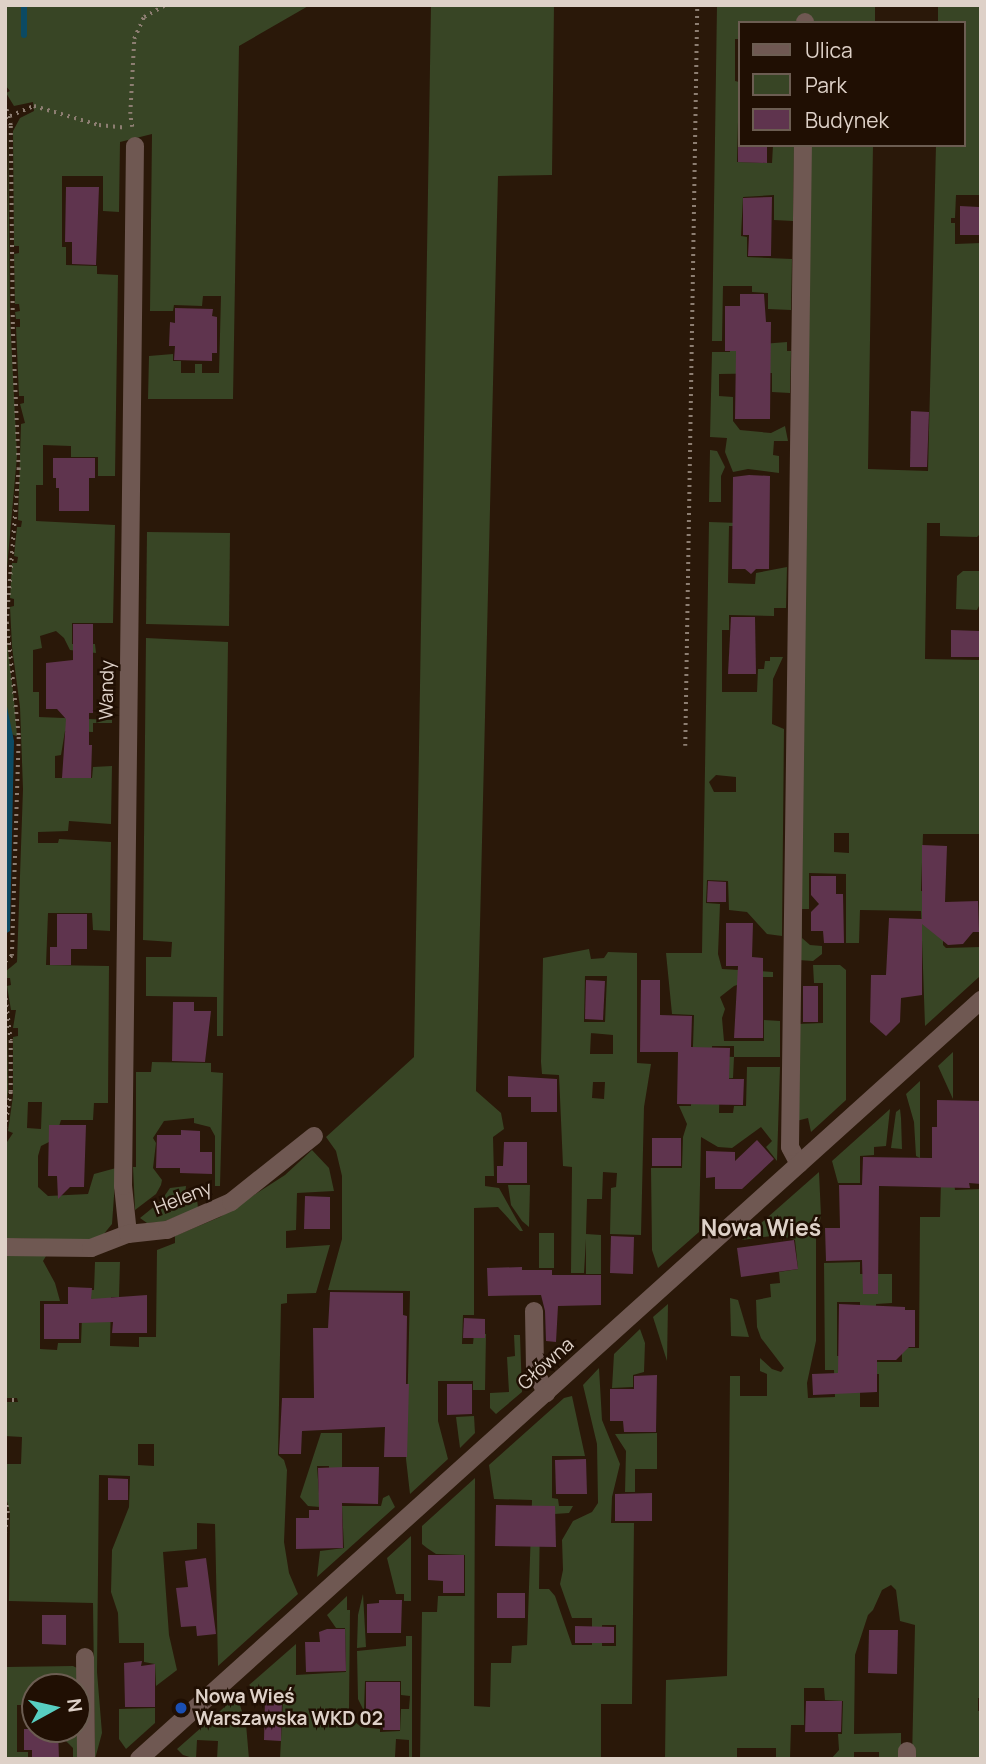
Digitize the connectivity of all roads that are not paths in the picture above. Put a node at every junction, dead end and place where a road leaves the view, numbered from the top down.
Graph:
1 (134, 138) road end
2 (803, 147) edge
3 (981, 1000) edge
4 (314, 1136) dead end
5 (799, 1164) junction
6 (128, 1234) junction
7 (5, 1247) edge
8 (534, 1311) dead end
9 (546, 1393) junction
10 (85, 1657) dead end
11 (86, 1759) edge
12 (139, 1759) edge

1 - 6 street, Wandy
2 - 5 street
3 - 5 street, Główna
4 - 6 street, Heleny
5 - 9 street, Główna
6 - 7 street, Heleny
8 - 9 street
9 - 12 street, Główna
10 - 11 street

